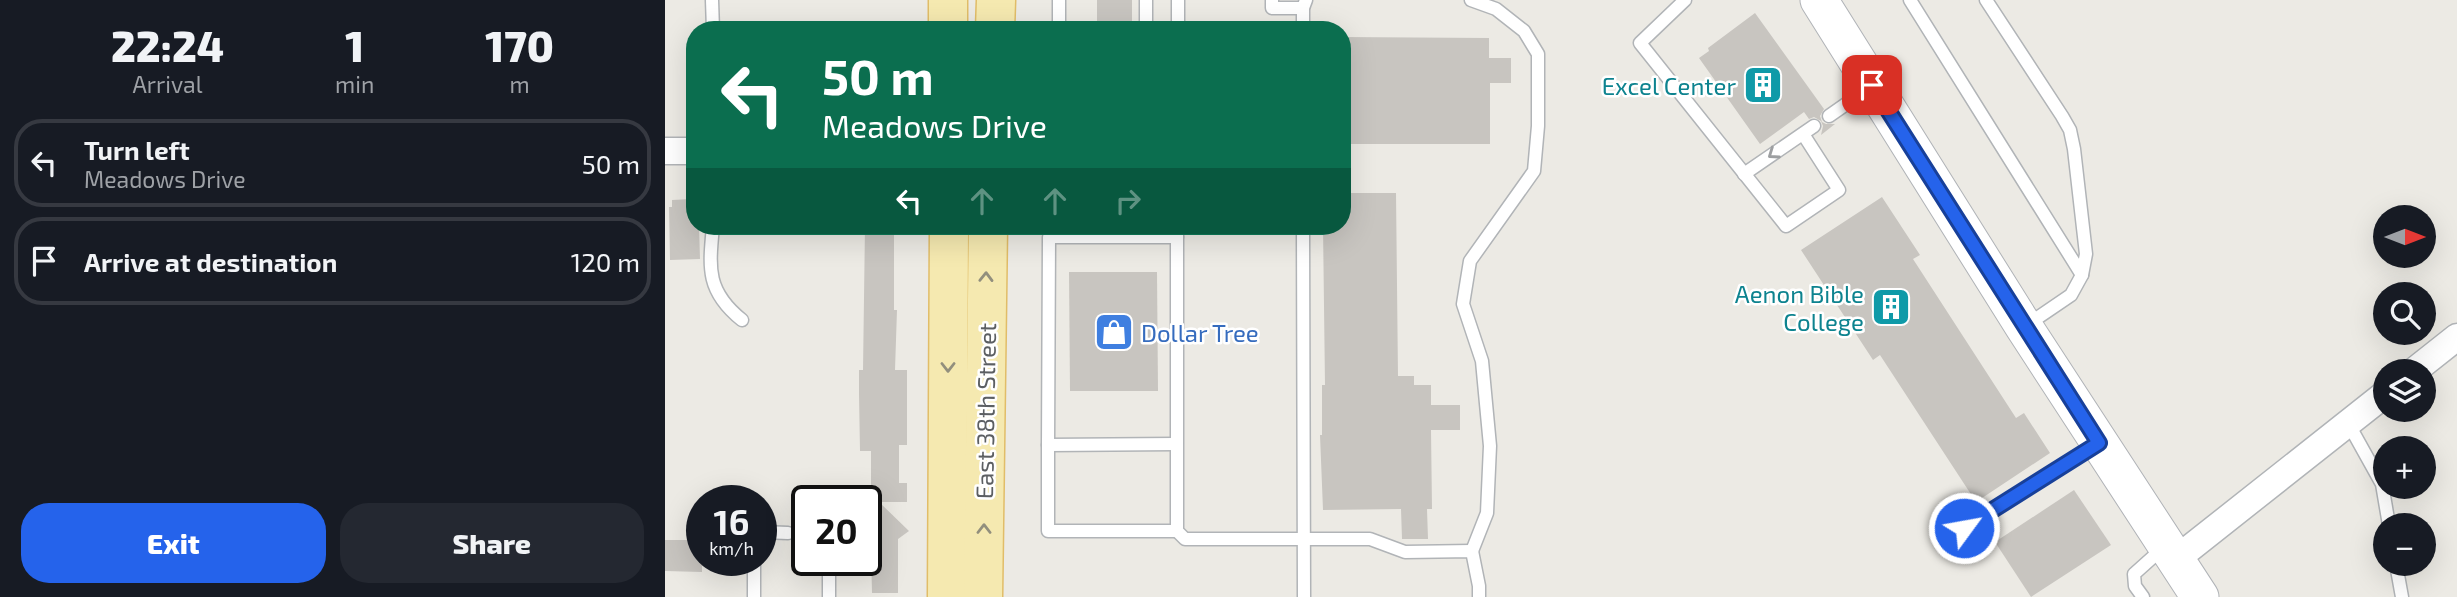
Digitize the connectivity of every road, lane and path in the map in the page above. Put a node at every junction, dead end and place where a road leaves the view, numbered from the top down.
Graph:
1 (712, 0) edge
2 (948, 0) edge
3 (996, 0) edge
4 (1059, 0) edge
5 (1146, 0) edge
6 (1178, 0) edge
7 (1272, 0) edge
8 (1471, 0) edge
9 (1685, 0) edge
10 (1910, 0) edge
11 (1986, 0) edge
12 (1823, 1) edge
13 (1304, 4) edge
14 (713, 21) edge
15 (948, 21) edge
16 (995, 21) edge
17 (1059, 21) edge
18 (1146, 21) edge
19 (1178, 21) edge
20 (1872, 85) junction
21 (1829, 116) dead end
22 (1814, 126) dead end
23 (1803, 134) junction
24 (665, 151) edge
25 (686, 151) edge
26 (1744, 174) junction
27 (712, 235) edge
28 (949, 235) edge
29 (988, 235) edge
30 (1092, 235) edge
31 (1177, 235) edge
32 (1304, 235) edge
33 (2083, 275) junction
34 (742, 320) dead end
35 (2024, 327) junction
36 (2457, 337) edge
37 (2429, 359) edge
38 (2373, 403) edge
39 (2348, 423) junction
40 (2099, 443) junction
41 (1176, 444) junction
42 (1048, 445) junction
43 (2387, 513) edge
44 (1964, 528) dead end
45 (1177, 531) junction
46 (777, 533) edge
47 (788, 533) dead end
48 (1304, 540) junction
49 (1472, 551) junction
50 (2170, 553) junction
51 (754, 576) edge
52 (829, 576) edge
53 (2398, 576) edge
54 (754, 597) edge
55 (829, 597) edge
56 (947, 597) edge
57 (983, 597) edge
58 (1304, 597) edge
59 (1479, 597) edge
60 (2143, 597) edge
61 (2200, 597) edge
62 (2402, 597) edge

1 - 14 lane
2 - 15 main road
3 - 16 main road
4 - 17 lane
5 - 18 lane
6 - 19 lane
7 - 13 lane
8 - 49 lane
9 - 26 lane
10 - 33 lane
11 - 33 lane
12 - 20 street
20 - 21 lane
20 - 35 street
22 - 23 lane
23 -> 26 lane
23 - 26 lane
24 - 25 street
27 - 34 lane
28 -> 56 main road, East 38th Street
57 -> 29 main road, East 38th Street
30 - 42 lane
31 - 41 lane
32 - 48 lane
33 - 35 lane
35 - 40 street
36 - 37 street
38 - 39 street
39 - 43 lane
39 - 50 street
40 - 44 lane
40 - 50 street
41 - 42 lane
41 - 45 lane
42 - 45 lane
45 - 48 lane
46 - 47 lane
48 - 49 lane
48 - 58 lane
49 - 59 lane
50 - 60 lane
50 - 61 street
51 - 54 lane
52 - 55 lane
53 - 62 lane

